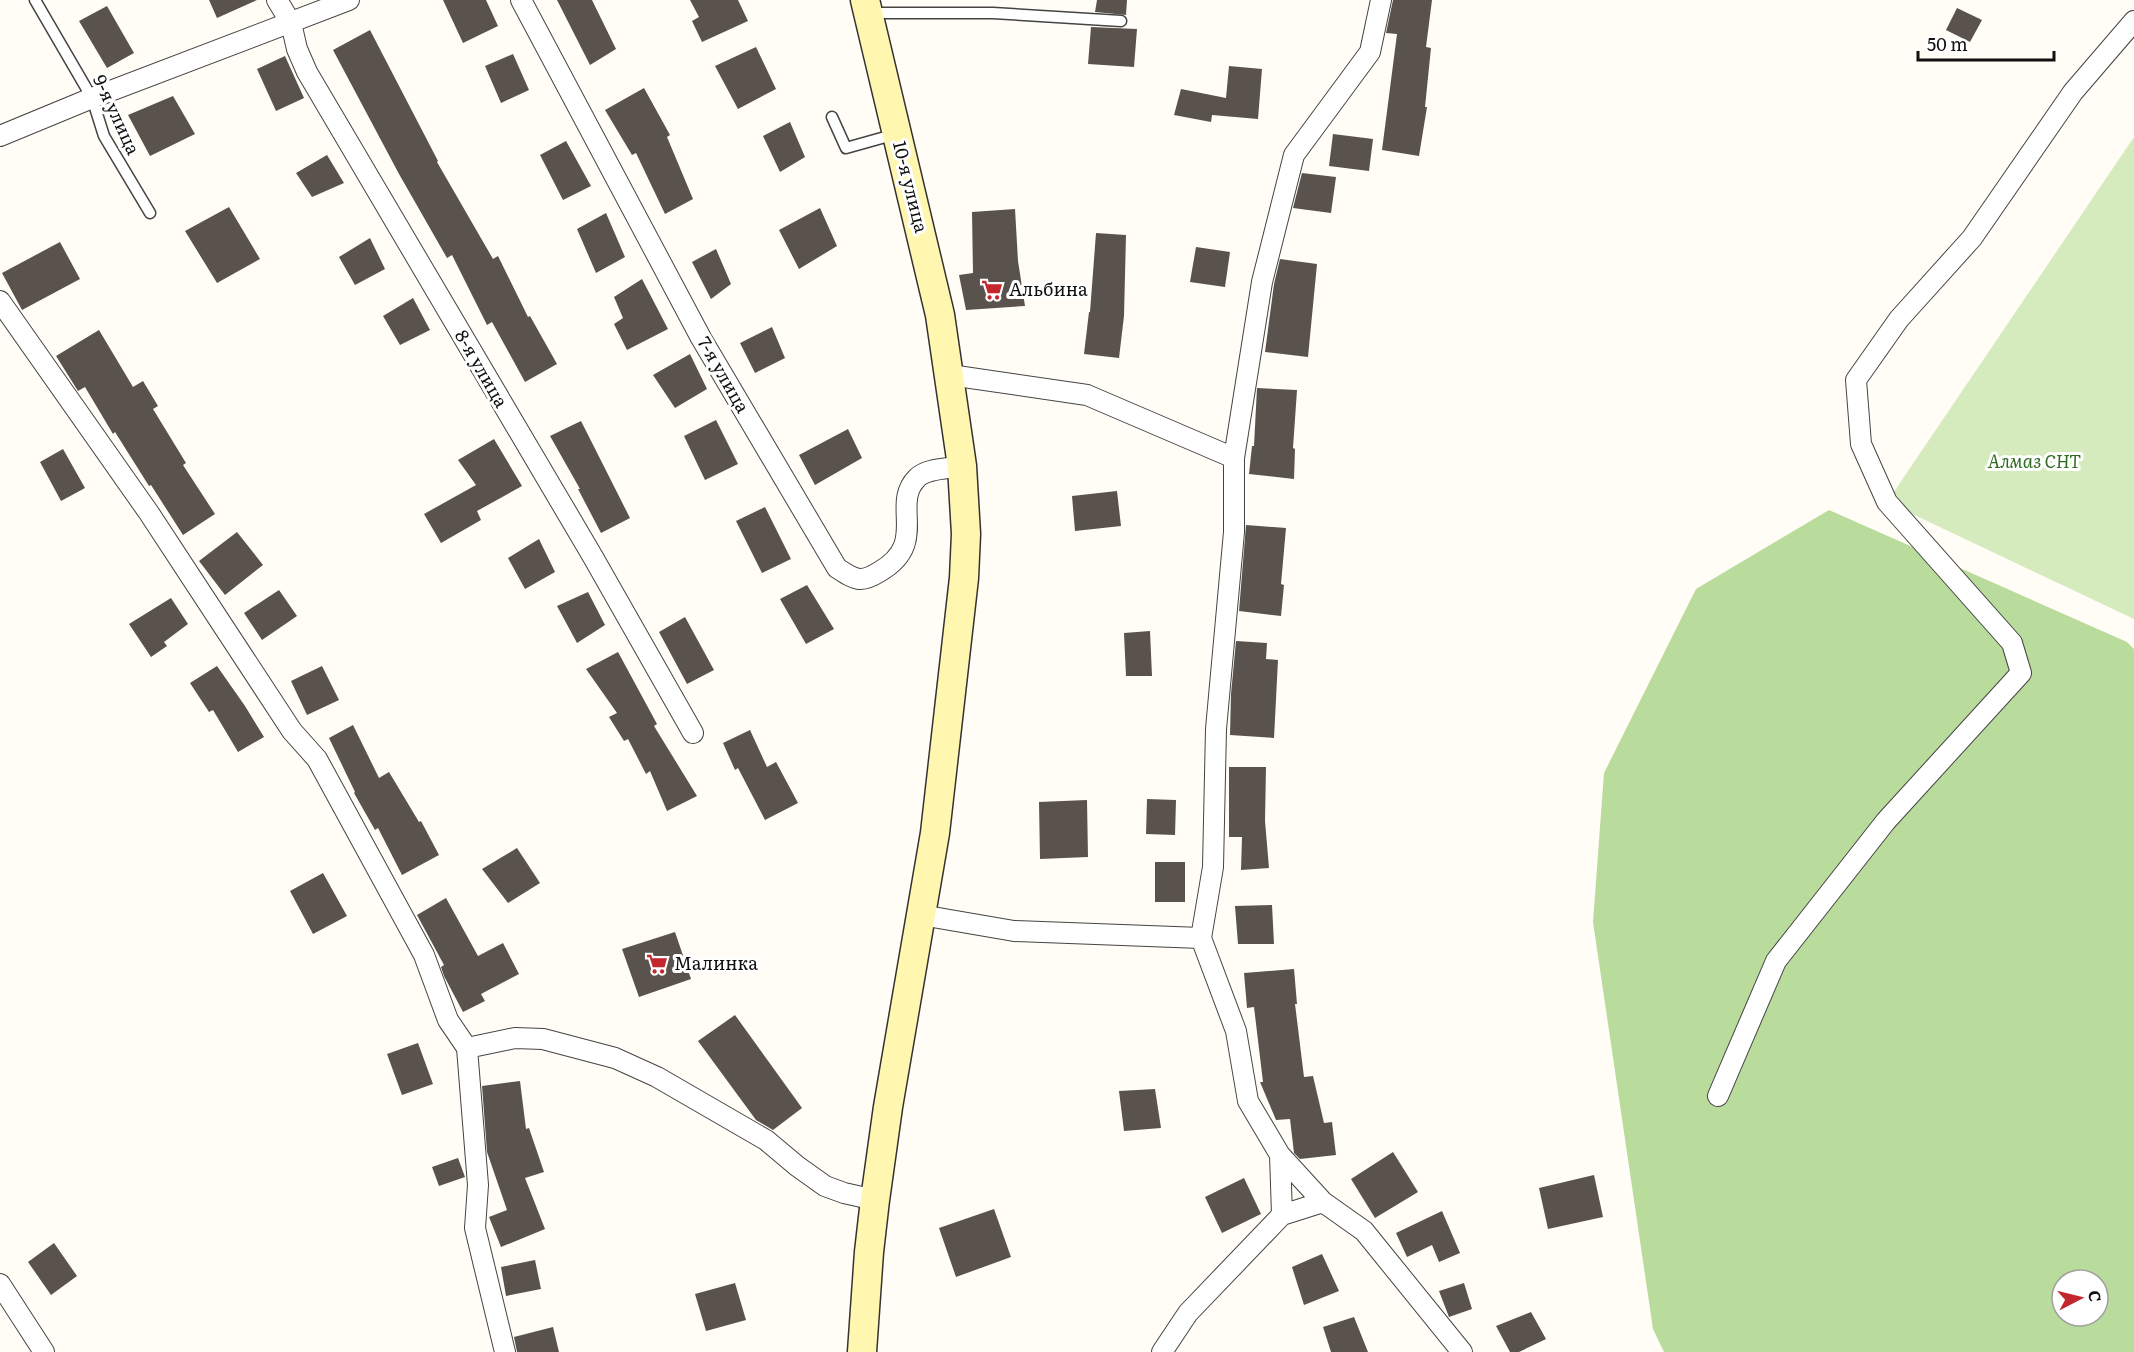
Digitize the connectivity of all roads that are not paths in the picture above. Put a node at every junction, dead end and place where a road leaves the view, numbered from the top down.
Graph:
1 (34, 0) edge
2 (277, 0) edge
3 (349, 0) edge
4 (521, 0) edge
5 (1382, 0) edge
6 (866, 7) edge
7 (1121, 21) dead end
8 (2134, 21) edge
9 (291, 23) junction
10 (92, 98) junction
11 (832, 117) dead end
12 (897, 134) junction
13 (0, 136) edge
14 (150, 213) dead end
15 (0, 301) edge
16 (950, 375) junction
17 (1234, 458) junction
18 (962, 466) junction
19 (693, 733) dead end
20 (921, 915) junction
21 (1201, 938) junction
22 (467, 1048) junction
23 (1718, 1096) dead end
24 (1280, 1155) junction
25 (875, 1200) junction
26 (1323, 1202) junction
27 (1282, 1215) junction
28 (0, 1284) edge
29 (44, 1352) edge
30 (505, 1352) edge
31 (862, 1352) edge
32 (1162, 1352) edge
33 (1462, 1352) edge

1 - 10 lane, 9-я улица
2 - 9 street, 8-я улица
3 - 9 street
4 - 18 street, 7-я улица
5 - 17 street
6 - 7 lane
6 - 12 street, 10-я улица
8 - 23 street
9 - 10 street
9 - 19 street, 8-я улица
10 - 13 street
10 - 14 lane, 9-я улица
11 - 12 lane
12 - 16 street, 10-я улица
15 - 22 street
16 - 17 street
16 - 18 street, 10-я улица
17 - 21 street
18 - 20 street, 10-я улица
20 - 21 street
20 - 25 street, 10-я улица
21 - 24 street
22 - 25 street
22 - 30 street
24 - 26 street
24 - 27 street
25 - 31 street, 10-я улица
26 - 27 street
26 - 33 street
27 - 32 street
28 - 29 street

